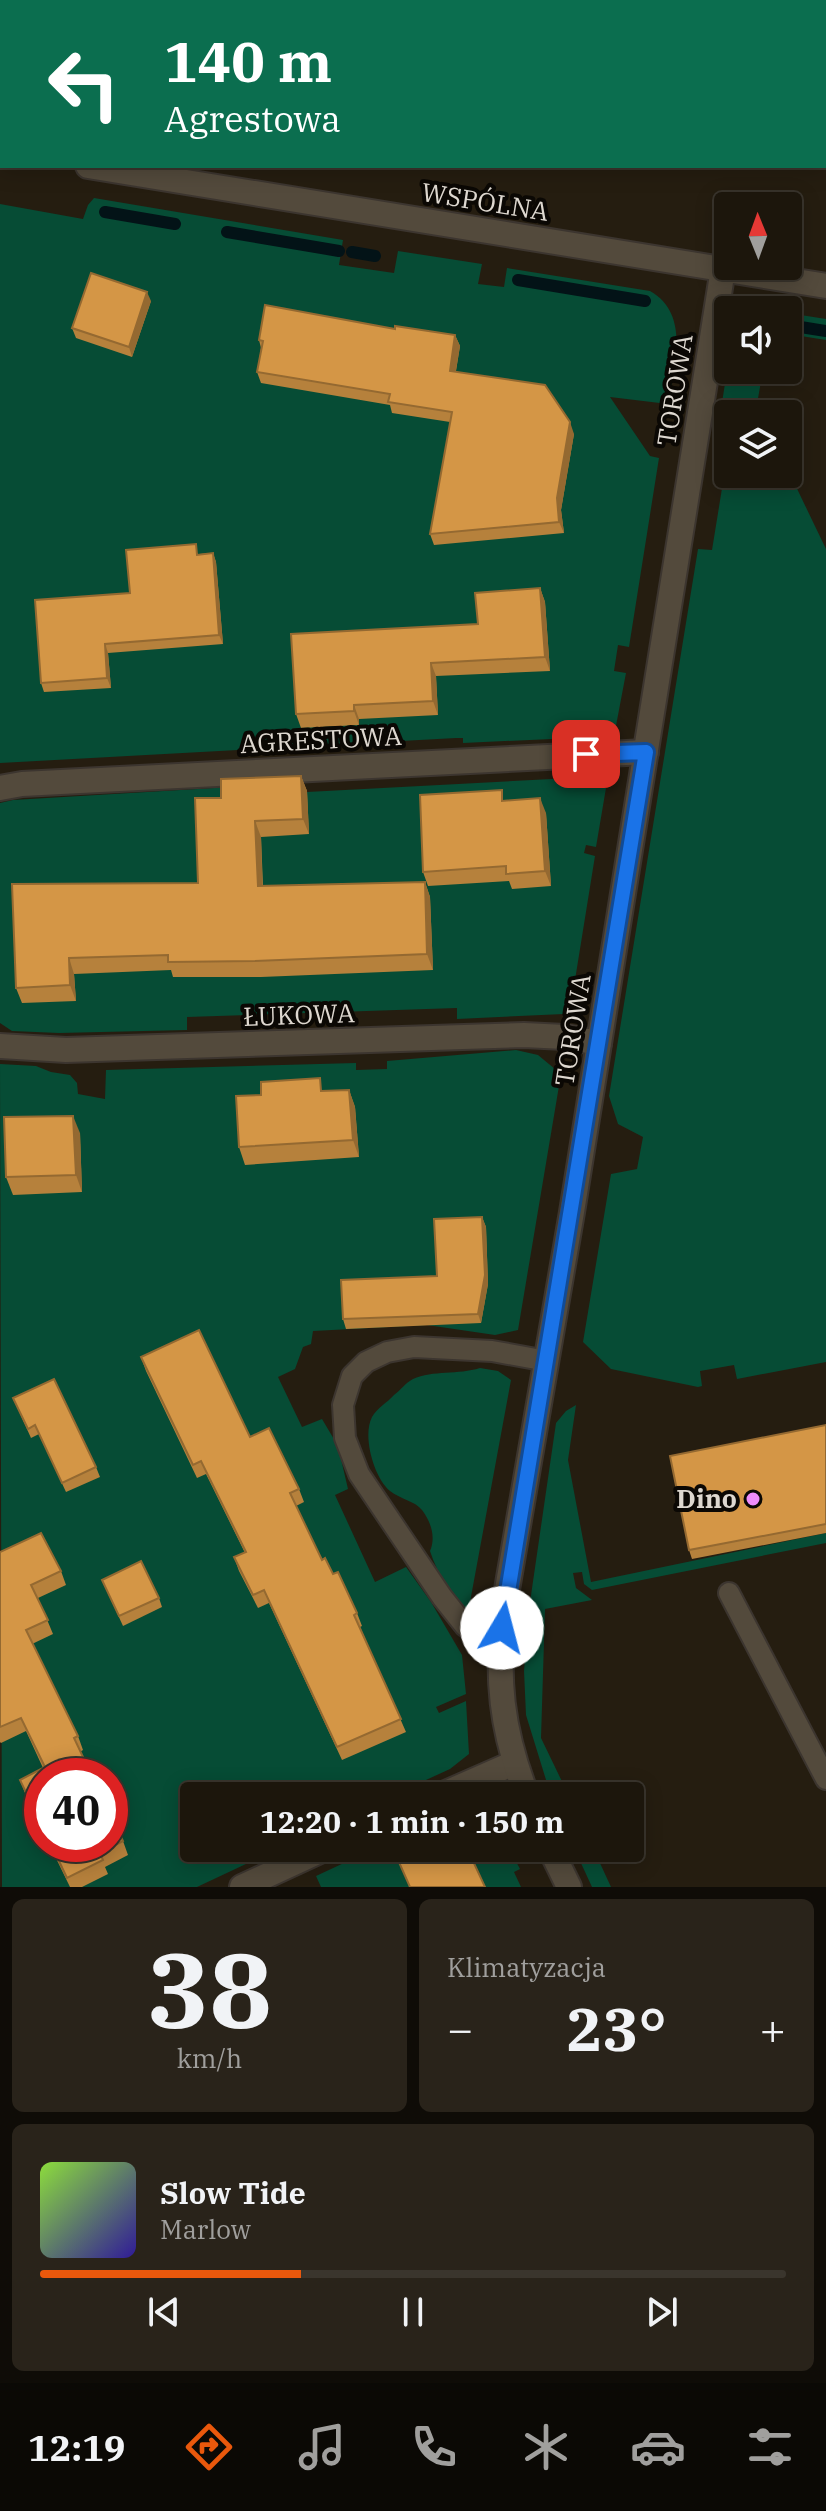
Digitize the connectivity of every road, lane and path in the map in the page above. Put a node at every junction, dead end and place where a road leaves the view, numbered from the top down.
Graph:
1 (100, 168) edge
2 (714, 268) edge
3 (721, 280) edge
4 (790, 280) edge
5 (826, 286) edge
6 (646, 752) junction
7 (0, 788) edge
8 (599, 1043) junction
9 (0, 1046) edge
10 (547, 1361) junction
11 (729, 1593) dead end
12 (500, 1648) junction
13 (514, 1763) junction
14 (826, 1779) edge
15 (471, 1782) edge
16 (521, 1782) edge
17 (296, 1862) edge
18 (557, 1862) edge
19 (242, 1887) edge
20 (569, 1887) edge

1 - 2 street, WSPÓLNA
3 - 6 street, TOROWA
4 - 5 street, WSPÓLNA
6 - 7 street, AGRESTOWA
6 - 8 street, TOROWA
8 - 9 street, ŁUKOWA
8 - 10 street, TOROWA
10 - 12 street, TOROWA
10 - 12 lane
11 - 14 lane
12 - 13 street, TOROWA
13 - 15 street
13 - 16 street, TOROWA
17 - 19 street
18 - 20 street

